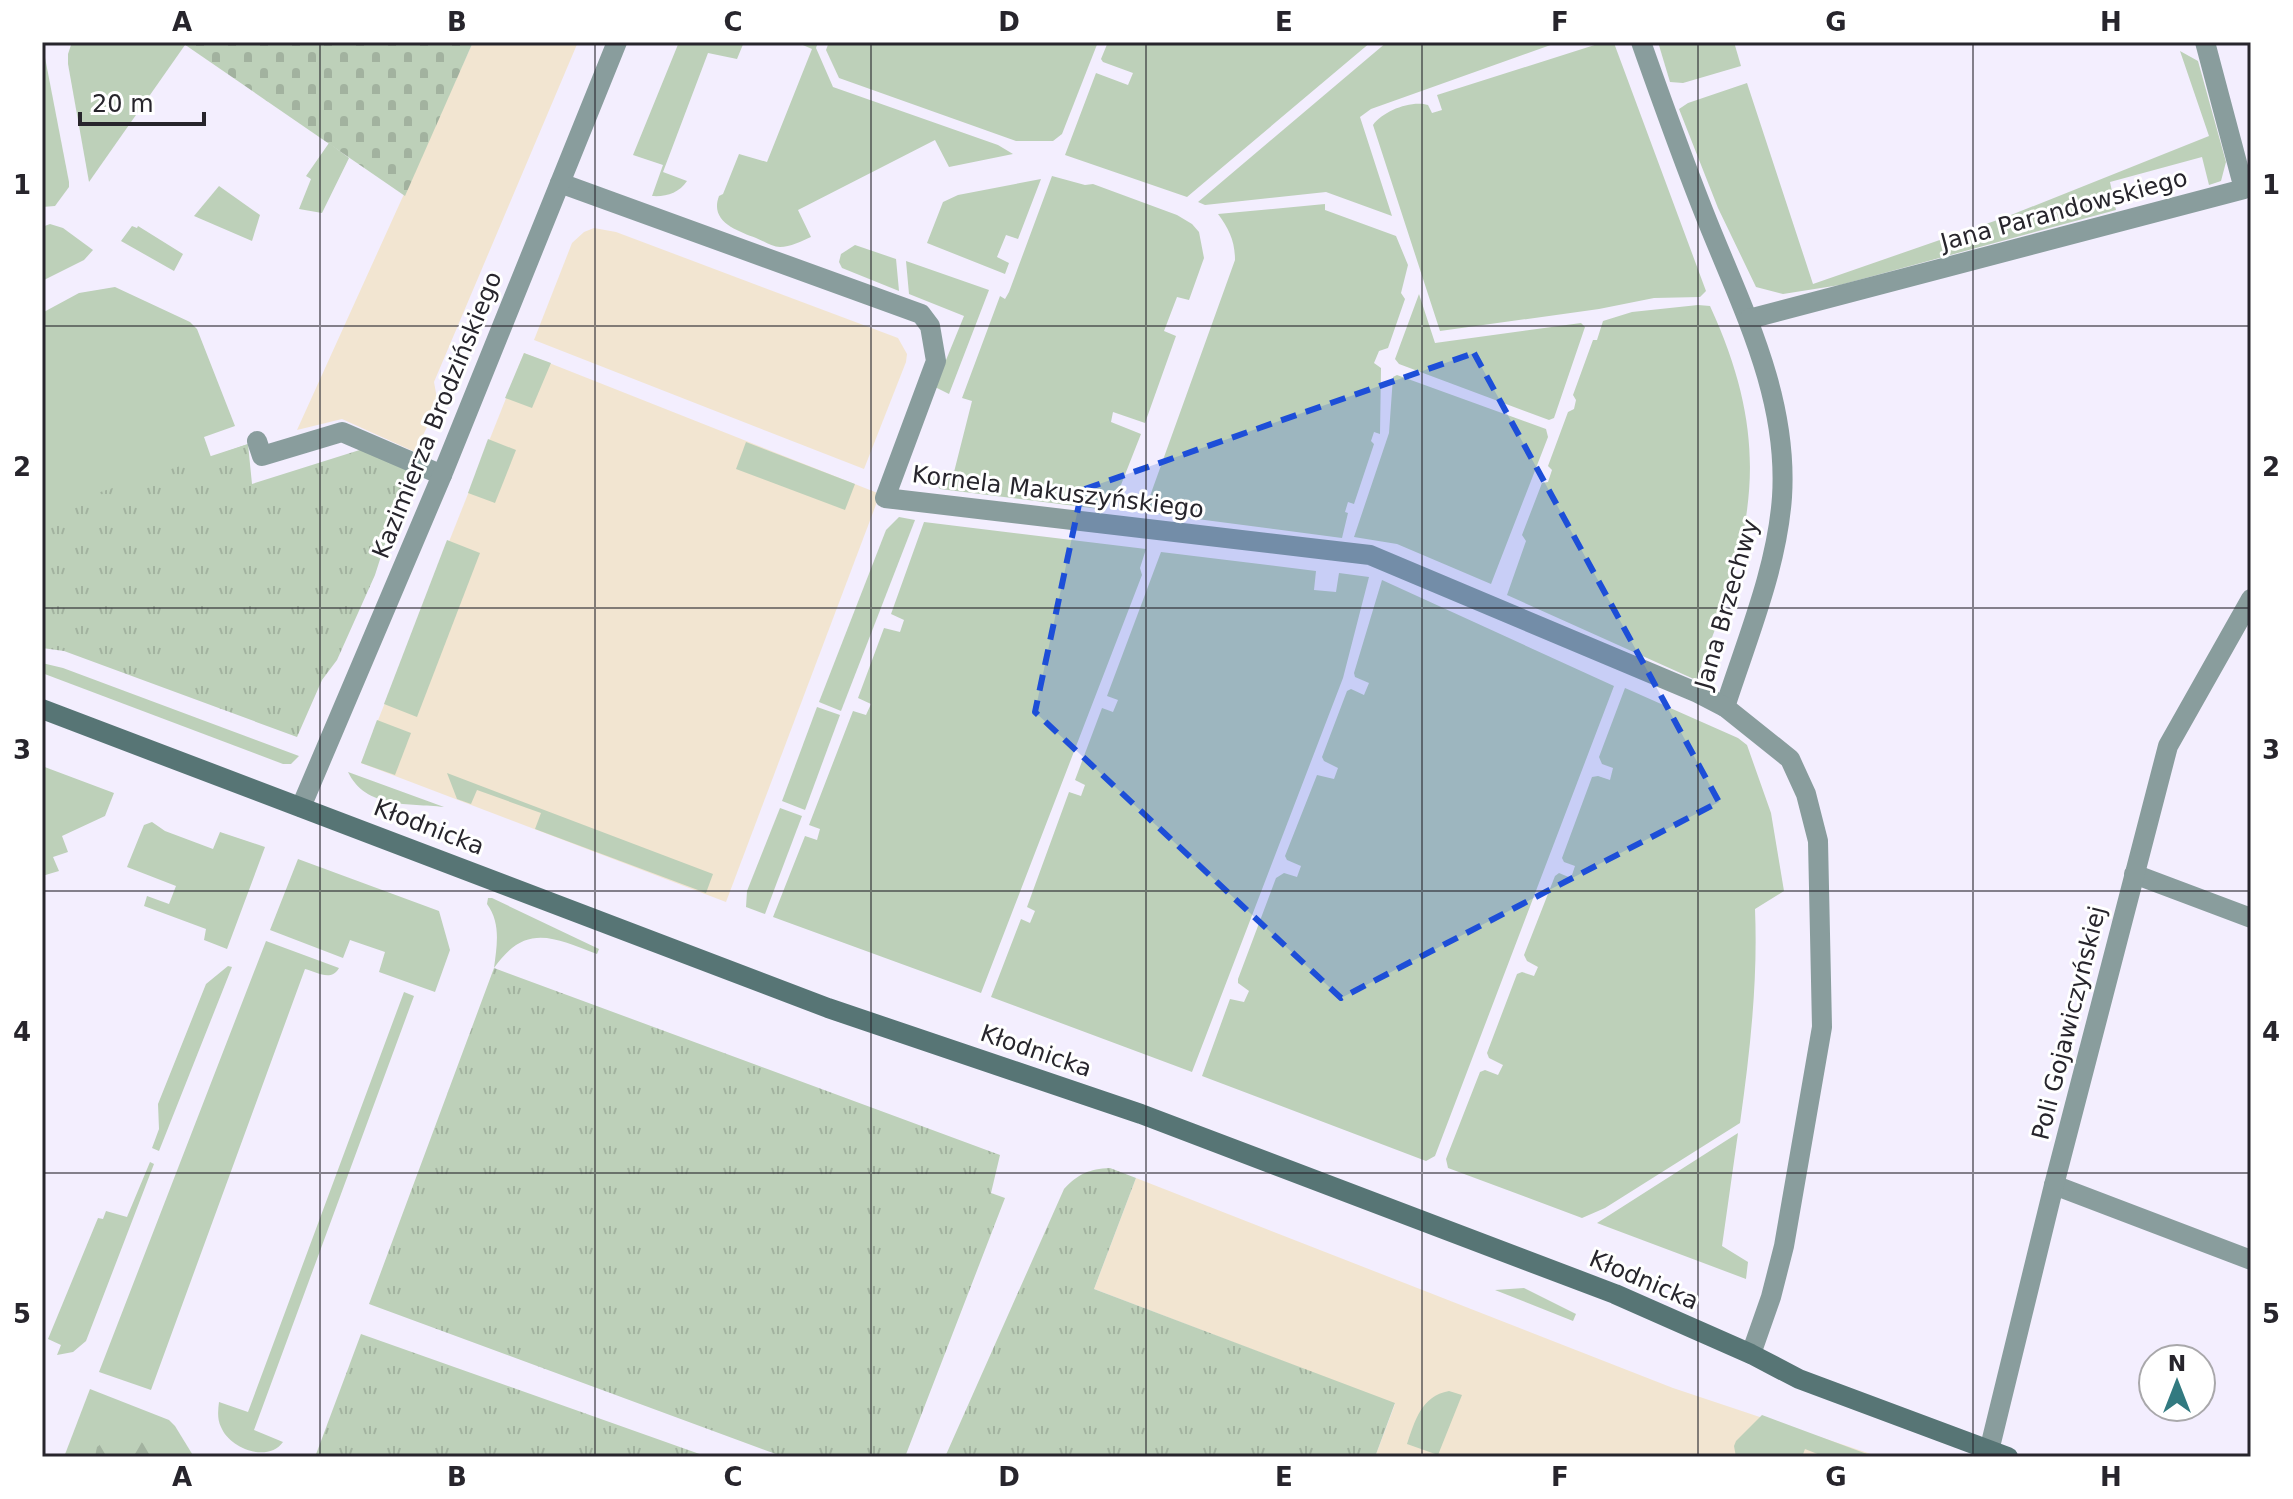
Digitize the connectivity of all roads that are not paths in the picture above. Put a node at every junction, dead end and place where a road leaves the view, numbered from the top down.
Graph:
1 (617, 42) edge
2 (1641, 42) edge
3 (2205, 42) edge
4 (560, 183) junction
5 (1749, 319) junction
6 (257, 441) dead end
7 (442, 475) junction
8 (2251, 599) edge
9 (1725, 707) junction
10 (42, 709) edge
11 (301, 807) junction
12 (2134, 874) junction
13 (2251, 918) edge
14 (2054, 1185) junction
15 (2251, 1260) edge
16 (1751, 1354) junction
17 (1998, 1454) edge

1 - 4 street, Kazimierza Brodzińskiego
2 - 5 street, Jana Brzechwy
3 - 5 street, Jana Parandowskiego
4 - 7 street, Kazimierza Brodzińskiego
4 - 9 street, Kornela Makuszyńskiego
5 - 9 street, Jana Brzechwy
6 - 7 street
7 - 11 street, Kazimierza Brodzińskiego
8 - 12 street, Poli Gojawiczyńskiej
9 - 16 street, Jana Brzechwy
10 - 11 street, Kłodnicka
11 - 16 street, Kłodnicka
12 - 13 street
12 - 14 street, Poli Gojawiczyńskiej
14 - 15 street
14 - 17 street, Poli Gojawiczyńskiej
16 - 17 street, Kłodnicka

